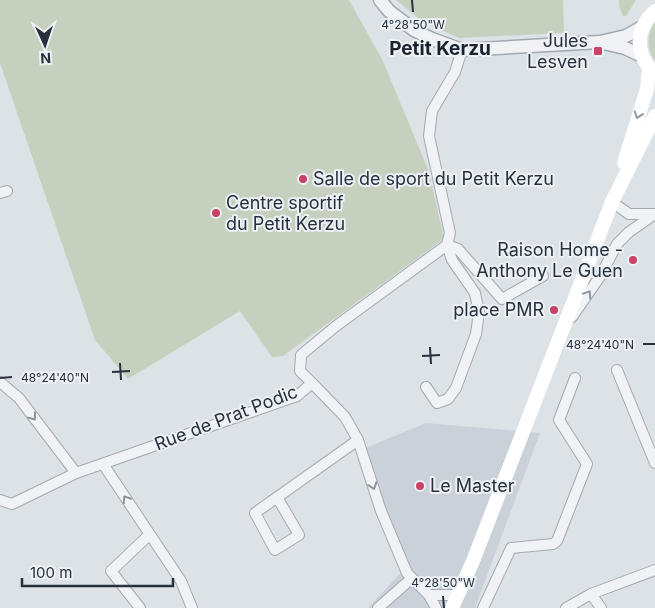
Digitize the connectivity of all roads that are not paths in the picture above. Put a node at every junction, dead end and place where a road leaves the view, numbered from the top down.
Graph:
1 (380, 0) edge
2 (655, 10) edge
3 (642, 28) junction
4 (600, 42) junction
5 (462, 50) junction
6 (648, 66) edge
7 (655, 116) edge
8 (619, 185) junction
9 (612, 202) junction
10 (629, 214) junction
11 (655, 214) edge
12 (628, 232) junction
13 (447, 245) junction
14 (543, 276) dead end
15 (560, 334) junction
16 (617, 370) dead end
17 (576, 378) dead end
18 (0, 382) edge
19 (312, 383) junction
20 (426, 387) dead end
21 (358, 440) junction
22 (655, 463) edge
23 (103, 464) junction
24 (76, 473) junction
25 (277, 497) junction
26 (0, 500) edge
27 (149, 535) junction
28 (655, 570) edge
29 (411, 579) junction
30 (591, 594) junction
31 (429, 595) junction
32 (458, 602) edge
33 (140, 608) edge
34 (192, 608) edge
35 (378, 608) edge
36 (436, 608) edge
37 (452, 608) edge
38 (483, 608) edge
39 (566, 608) edge
40 (601, 608) edge

1 - 5 street
2 - 3 main road
3 - 4 street
3 - 6 main road
4 - 5 street
4 - 6 street
5 - 13 street
6 -> 8 main road
7 - 8 main road
8 - 9 main road
9 - 10 street
9 - 15 main road
10 - 11 street
10 - 12 street
11 - 12 street
15 -> 12 street
13 - 14 street
13 - 19 street, Rue de Prat Podic
13 - 20 street
15 - 32 main road
16 - 22 street
17 - 38 street
18 -> 24 street
19 - 21 street
19 - 23 street, Rue de Prat Podic
21 - 25 street
21 -> 29 street
23 - 24 street, Rue de Prat Podic
27 -> 23 street
24 - 26 street, Rue de Prat Podic
25 - 25 street
27 - 33 street
27 - 34 street
28 - 30 street
29 - 31 street
29 - 35 street
30 - 39 street
30 - 40 street
31 - 32 street
31 - 36 street
32 - 37 main road

